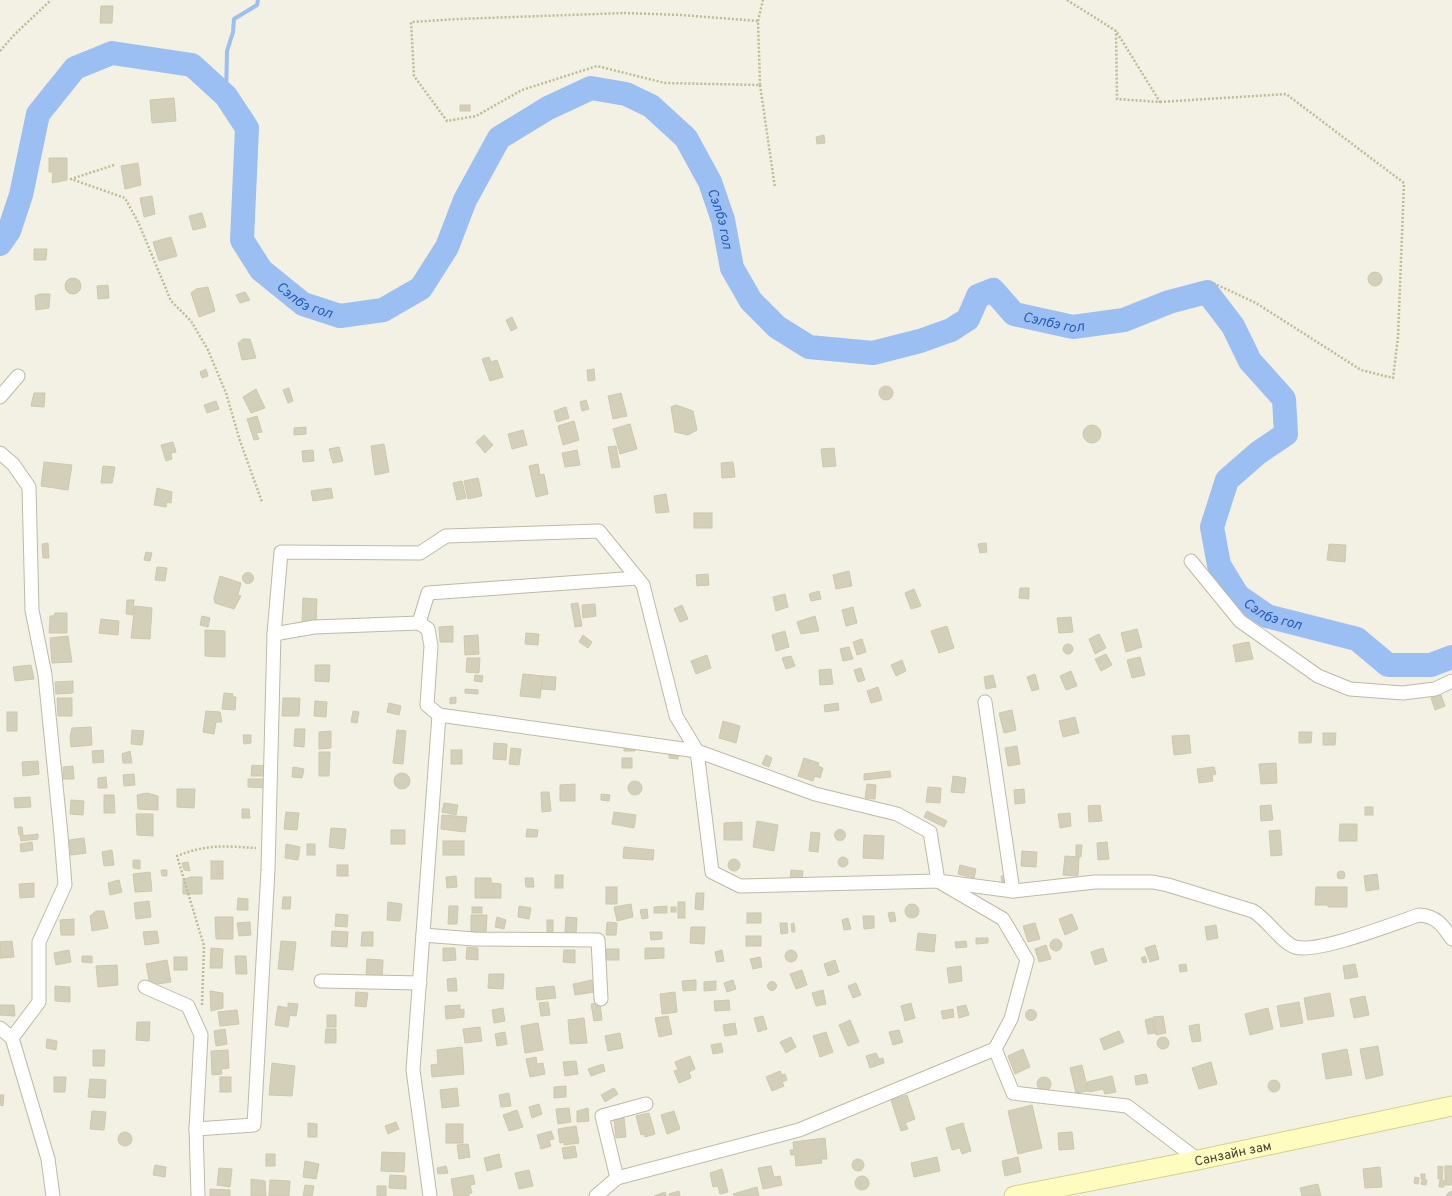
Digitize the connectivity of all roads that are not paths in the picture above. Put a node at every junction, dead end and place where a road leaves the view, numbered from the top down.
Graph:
1 (18, 376) dead end
2 (0, 397) edge
3 (0, 453) edge
4 (1191, 561) dead end
5 (637, 578) junction
6 (419, 623) junction
7 (274, 634) junction
8 (1452, 681) edge
9 (985, 702) dead end
10 (439, 715) junction
11 (697, 751) junction
12 (938, 881) junction
13 (1013, 890) junction
14 (423, 934) junction
15 (1452, 939) edge
16 (321, 981) dead end
17 (420, 983) junction
18 (145, 987) dead end
19 (601, 999) dead end
20 (0, 1028) edge
21 (12, 1038) junction
22 (995, 1049) junction
23 (646, 1104) dead end
24 (1452, 1106) edge
25 (196, 1129) junction
26 (1198, 1160) junction
27 (617, 1178) junction
28 (53, 1196) edge
29 (198, 1196) edge
30 (430, 1196) edge
31 (596, 1196) edge
32 (1014, 1196) edge

1 - 2 street
3 - 21 street
4 - 8 street
5 - 6 street
5 - 7 street
5 - 11 street
6 - 7 street
6 - 10 street
7 - 25 street
9 - 13 street
10 - 11 street
10 - 14 street
11 - 12 street
11 - 12 street
12 - 13 street
12 - 22 street
13 - 15 street
14 - 17 street
14 - 19 street
16 - 17 street
17 - 30 street
18 - 25 street
20 - 21 street
21 - 28 street
22 - 26 street
22 - 27 street
23 - 27 street
24 - 26 main road, Санзайн зам
25 - 29 street
26 - 32 main road, Санзайн зам
27 - 31 street

